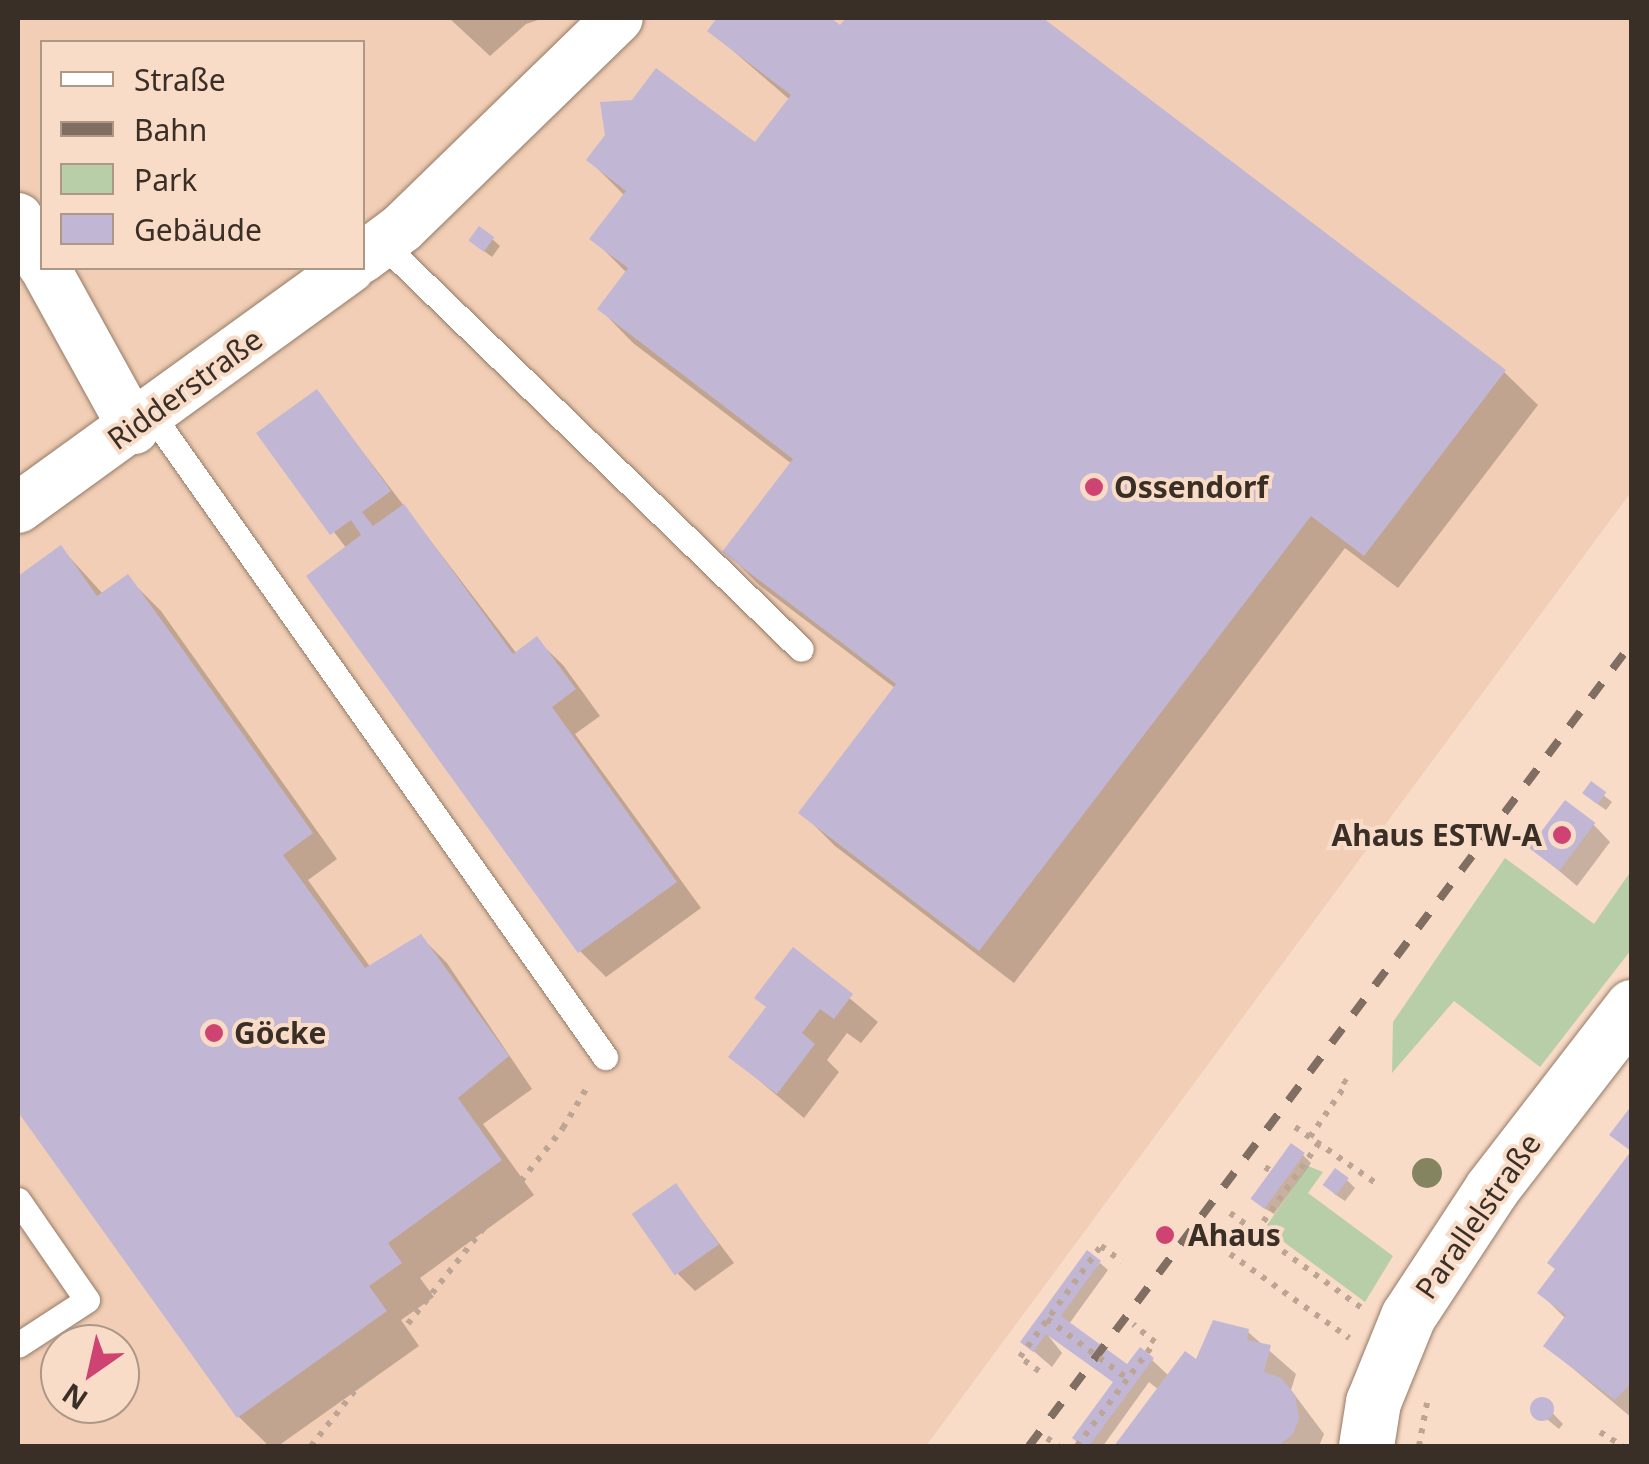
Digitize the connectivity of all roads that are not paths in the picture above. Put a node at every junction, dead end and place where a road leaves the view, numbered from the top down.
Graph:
1 (618, 18) edge
2 (18, 218) edge
3 (365, 256) edge
4 (40, 259) edge
5 (47, 270) edge
6 (346, 270) edge
7 (143, 422) junction
8 (18, 508) edge
9 (801, 649) dead end
10 (1632, 1007) edge
11 (605, 1057) road end
12 (18, 1200) edge
13 (18, 1345) edge
14 (1366, 1446) edge

1 - 3 street, Ridderstraße
2 - 4 street
3 - 9 lane
5 - 7 street
6 - 7 street, Ridderstraße
7 - 8 street, Ridderstraße
7 - 11 lane
10 - 14 main road, Parallelstraße
12 - 13 lane

